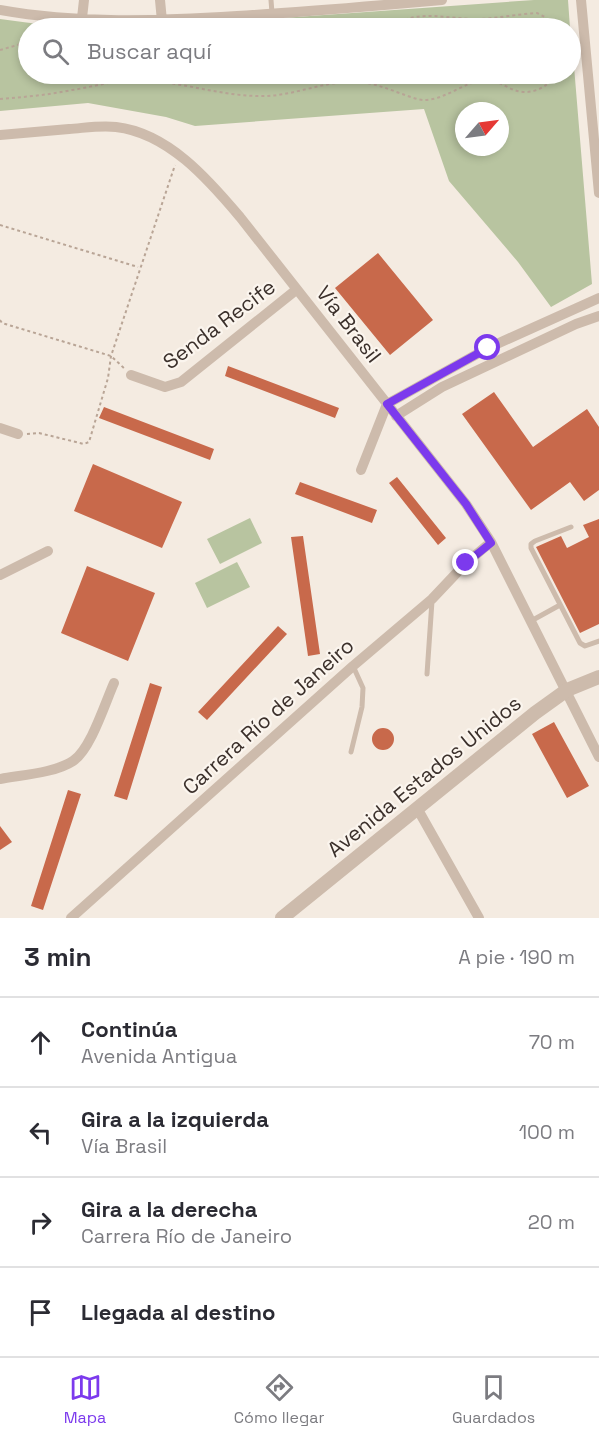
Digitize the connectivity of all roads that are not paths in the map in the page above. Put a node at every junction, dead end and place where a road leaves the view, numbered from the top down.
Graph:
1 (84, 0) edge
2 (160, 0) edge
3 (271, 0) edge
4 (442, 0) edge
5 (581, 0) edge
6 (424, 1) edge
7 (0, 10) edge
8 (272, 14) junction
9 (82, 18) joint
10 (162, 18) edge
11 (209, 18) edge
12 (0, 135) edge
13 (597, 151) edge
14 (599, 194) edge
15 (296, 290) junction
16 (599, 298) edge
17 (599, 316) edge
18 (131, 375) road end
19 (387, 404) junction
20 (396, 416) junction
21 (0, 428) edge
22 (18, 434) road end
23 (361, 470) dead end
24 (571, 527) dead end
25 (491, 543) junction
26 (48, 550) dead end
27 (0, 575) edge
28 (432, 599) junction
29 (560, 605) junction
30 (531, 621) junction
31 (599, 641) edge
32 (353, 666) junction
33 (427, 674) dead end
34 (599, 677) edge
35 (114, 682) dead end
36 (567, 690) junction
37 (351, 752) dead end
38 (599, 757) edge
39 (0, 779) edge
40 (417, 808) junction
41 (71, 918) edge
42 (282, 918) edge
43 (479, 918) edge

1 - 9 street
2 - 10 street
3 - 8 lane
4 - 6 street
5 - 13 street
6 - 8 street
7 - 9 street
8 - 11 street
12 - 15 street, Vía Brasil
13 - 14 street
15 - 18 street, Senda Recife
15 - 19 street, Vía Brasil
16 - 19 street
17 - 20 street
19 - 20 street, Vía Brasil
19 - 23 street
20 - 25 street, Vía Brasil
21 - 22 street
24 - 29 lane
25 - 28 street, Carrera Río de Janeiro
25 - 30 street, Vía Brasil
26 - 27 street
28 - 32 street, Carrera Río de Janeiro
28 - 33 lane
29 - 30 lane
29 - 31 lane
30 - 36 street, Vía Brasil
32 - 37 lane
32 - 41 street, Carrera Río de Janeiro
34 - 36 street, Avenida Estados Unidos
35 - 39 street
36 - 38 street, Vía Brasil
36 - 40 street, Avenida Estados Unidos
40 - 42 street, Avenida Estados Unidos
40 - 43 street

